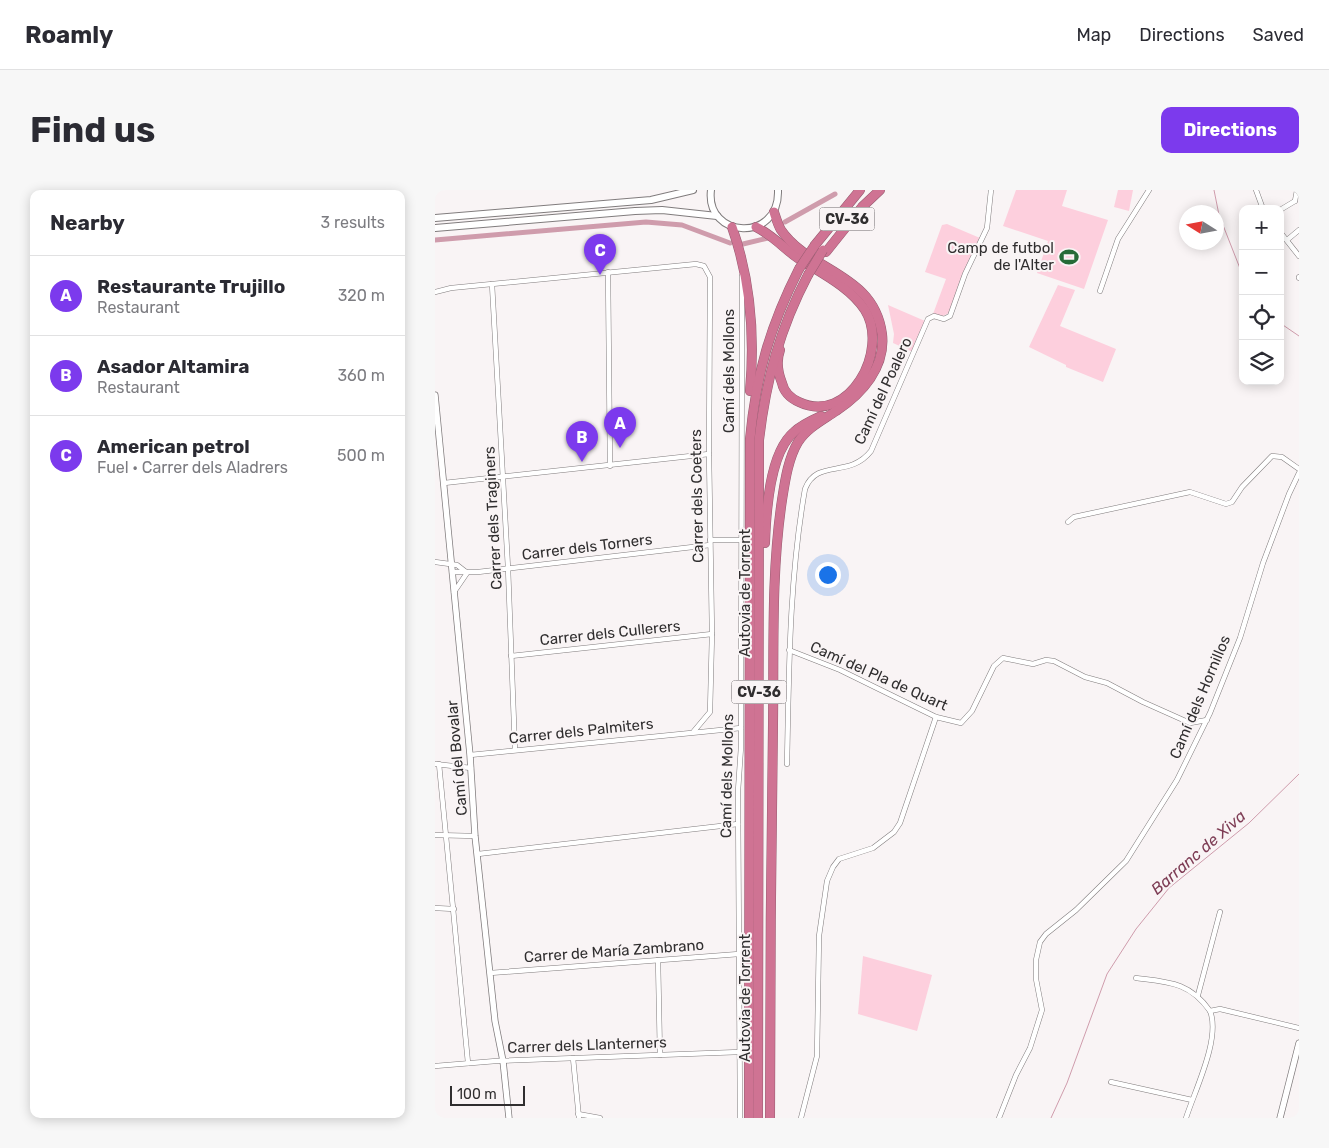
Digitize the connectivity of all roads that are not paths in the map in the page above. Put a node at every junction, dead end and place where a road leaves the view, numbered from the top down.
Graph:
1 (693, 190) edge
2 (711, 190) edge
3 (778, 190) edge
4 (860, 190) edge
5 (875, 190) edge
6 (881, 190) edge
7 (991, 190) edge
8 (1149, 190) edge
9 (1256, 190) edge
10 (1297, 190) edge
11 (1297, 202) edge
12 (1262, 205) edge
13 (1284, 208) edge
14 (774, 212) junction
15 (717, 216) junction
16 (435, 218) edge
17 (732, 227) junction
18 (757, 227) junction
19 (435, 228) edge
20 (1299, 230) edge
21 (1284, 237) edge
22 (1287, 240) junction
23 (825, 251) junction
24 (742, 255) junction
25 (1299, 256) edge
26 (608, 272) junction
27 (810, 276) junction
28 (492, 284) junction
29 (1100, 291) dead end
30 (435, 292) edge
31 (435, 395) edge
32 (857, 396) junction
33 (709, 454) junction
34 (610, 466) junction
35 (1299, 469) edge
36 (1299, 474) edge
37 (503, 477) junction
38 (444, 483) junction
39 (749, 501) junction
40 (1068, 522) dead end
41 (740, 540) junction
42 (710, 542) junction
43 (435, 562) edge
44 (451, 565) junction
45 (508, 568) junction
46 (452, 572) junction
47 (467, 573) junction
48 (454, 593) junction
49 (712, 634) junction
50 (759, 648) junction
51 (789, 650) junction
52 (511, 656) junction
53 (936, 717) junction
54 (1207, 720) junction
55 (741, 728) junction
56 (694, 731) junction
57 (515, 750) junction
58 (470, 755) junction
59 (437, 764) edge
60 (787, 764) dead end
61 (471, 768) junction
62 (738, 824) junction
63 (435, 834) edge
64 (446, 835) junction
65 (475, 836) junction
66 (478, 854) junction
67 (435, 908) edge
68 (454, 909) junction
69 (1220, 912) dead end
70 (739, 954) junction
71 (658, 960) junction
72 (490, 973) junction
73 (1136, 978) dead end
74 (1198, 994) junction
75 (1210, 1011) junction
76 (1299, 1028) edge
77 (1299, 1043) edge
78 (740, 1052) junction
79 (660, 1055) junction
80 (573, 1058) junction
81 (503, 1061) junction
82 (468, 1063) junction
83 (435, 1066) edge
84 (1111, 1082) dead end
85 (1192, 1100) junction
86 (578, 1116) edge
87 (509, 1118) edge
88 (600, 1118) edge
89 (741, 1118) edge
90 (749, 1118) edge
91 (758, 1118) edge
92 (771, 1118) edge
93 (801, 1118) edge
94 (999, 1118) edge
95 (1186, 1118) edge
96 (1280, 1118) edge

1 - 16 main road
2 - 15 main road
3 - 14 main road
4 - 39 highway, Autovia de Torrent / CV-36, bridge
5 - 23 highway, Autovia de Torrent / CV-36
6 - 23 highway
7 - 51 street, Camí del Poalero
8 - 29 street
9 - 12 street
10 - 11 street
11 - 13 street
14 - 18 main road
14 - 32 highway
15 - 17 main road
15 - 19 main road
17 - 18 main road
17 - 24 highway
18 - 27 highway
20 - 22 street
21 - 22 street
22 - 25 street
23 - 27 highway, Autovia de Torrent / CV-36, bridge
24 - 39 highway
24 - 41 street, Camí dels Mollons
26 - 28 street
26 - 33 street, Carrer dels Coeters
26 - 34 street
27 - 50 highway, Autovia de Torrent / CV-36
28 - 30 street
28 - 37 street, Carrer dels Traginers
31 - 38 street, Camí del Bovalar
32 - 50 highway
32 - 92 highway
33 - 34 street
33 - 42 street, Carrer dels Coeters
34 - 37 street
35 - 40 street
36 - 54 street, Camí dels Hornillos
37 - 38 street
37 - 45 street, Carrer dels Traginers
38 - 44 street, Camí del Bovalar
39 - 90 highway, Autovia de Torrent / CV-36
41 - 42 street, Carrer dels Torners
41 - 55 street, Camí dels Mollons
42 - 45 street, Carrer dels Torners
42 - 49 street, Carrer dels Coeters
43 - 44 street
44 - 46 street, Camí del Bovalar
44 - 47 street
45 - 47 street, Carrer dels Torners
45 - 52 street, Carrer dels Traginers
46 - 47 street, Carrer dels Torners
46 - 48 street, Camí del Bovalar
47 - 48 street
48 - 58 street, Camí del Bovalar
49 - 52 street, Carrer dels Cullerers
49 - 56 street, Carrer dels Coeters
50 - 91 highway, Autovia de Torrent / CV-36
51 - 53 street, Camí del Pla de Quart
51 - 60 street
52 - 57 street, Carrer dels Traginers
53 - 54 street, Camí del Pla de Quart
53 - 93 street
54 - 94 street, Camí dels Hornillos
55 - 56 street, Carrer dels Palmiters
55 - 62 street, Camí dels Mollons
56 - 57 street, Carrer dels Palmiters
57 - 58 street, Carrer dels Palmiters
58 - 61 street, Camí del Bovalar
59 - 61 street
59 - 64 street
61 - 65 street, Camí del Bovalar
62 - 66 street
62 - 70 street, Camí dels Mollons
63 - 64 street
64 - 65 street
64 - 68 street
65 - 66 street, Camí del Bovalar
66 - 72 street, Camí del Bovalar
67 - 68 street
68 - 82 street
69 - 74 street
70 - 71 street, Carrer de María Zambrano
70 - 78 street, Camí dels Mollons
71 - 72 street, Carrer de María Zambrano
71 - 79 street
72 - 81 street, Camí del Bovalar
73 - 74 street
74 - 75 street
75 - 76 street
75 - 85 street
77 - 96 street
78 - 79 street, Carrer dels Llanterners
78 - 89 street, Camí dels Mollons
79 - 80 street, Carrer dels Llanterners
80 - 81 street, Carrer dels Llanterners
80 - 86 street
81 - 82 street, Carrer dels Llanterners
81 - 87 street, Camí del Bovalar
82 - 83 street, Carrer dels Llanterners
84 - 85 street
85 - 95 street
86 - 88 street

